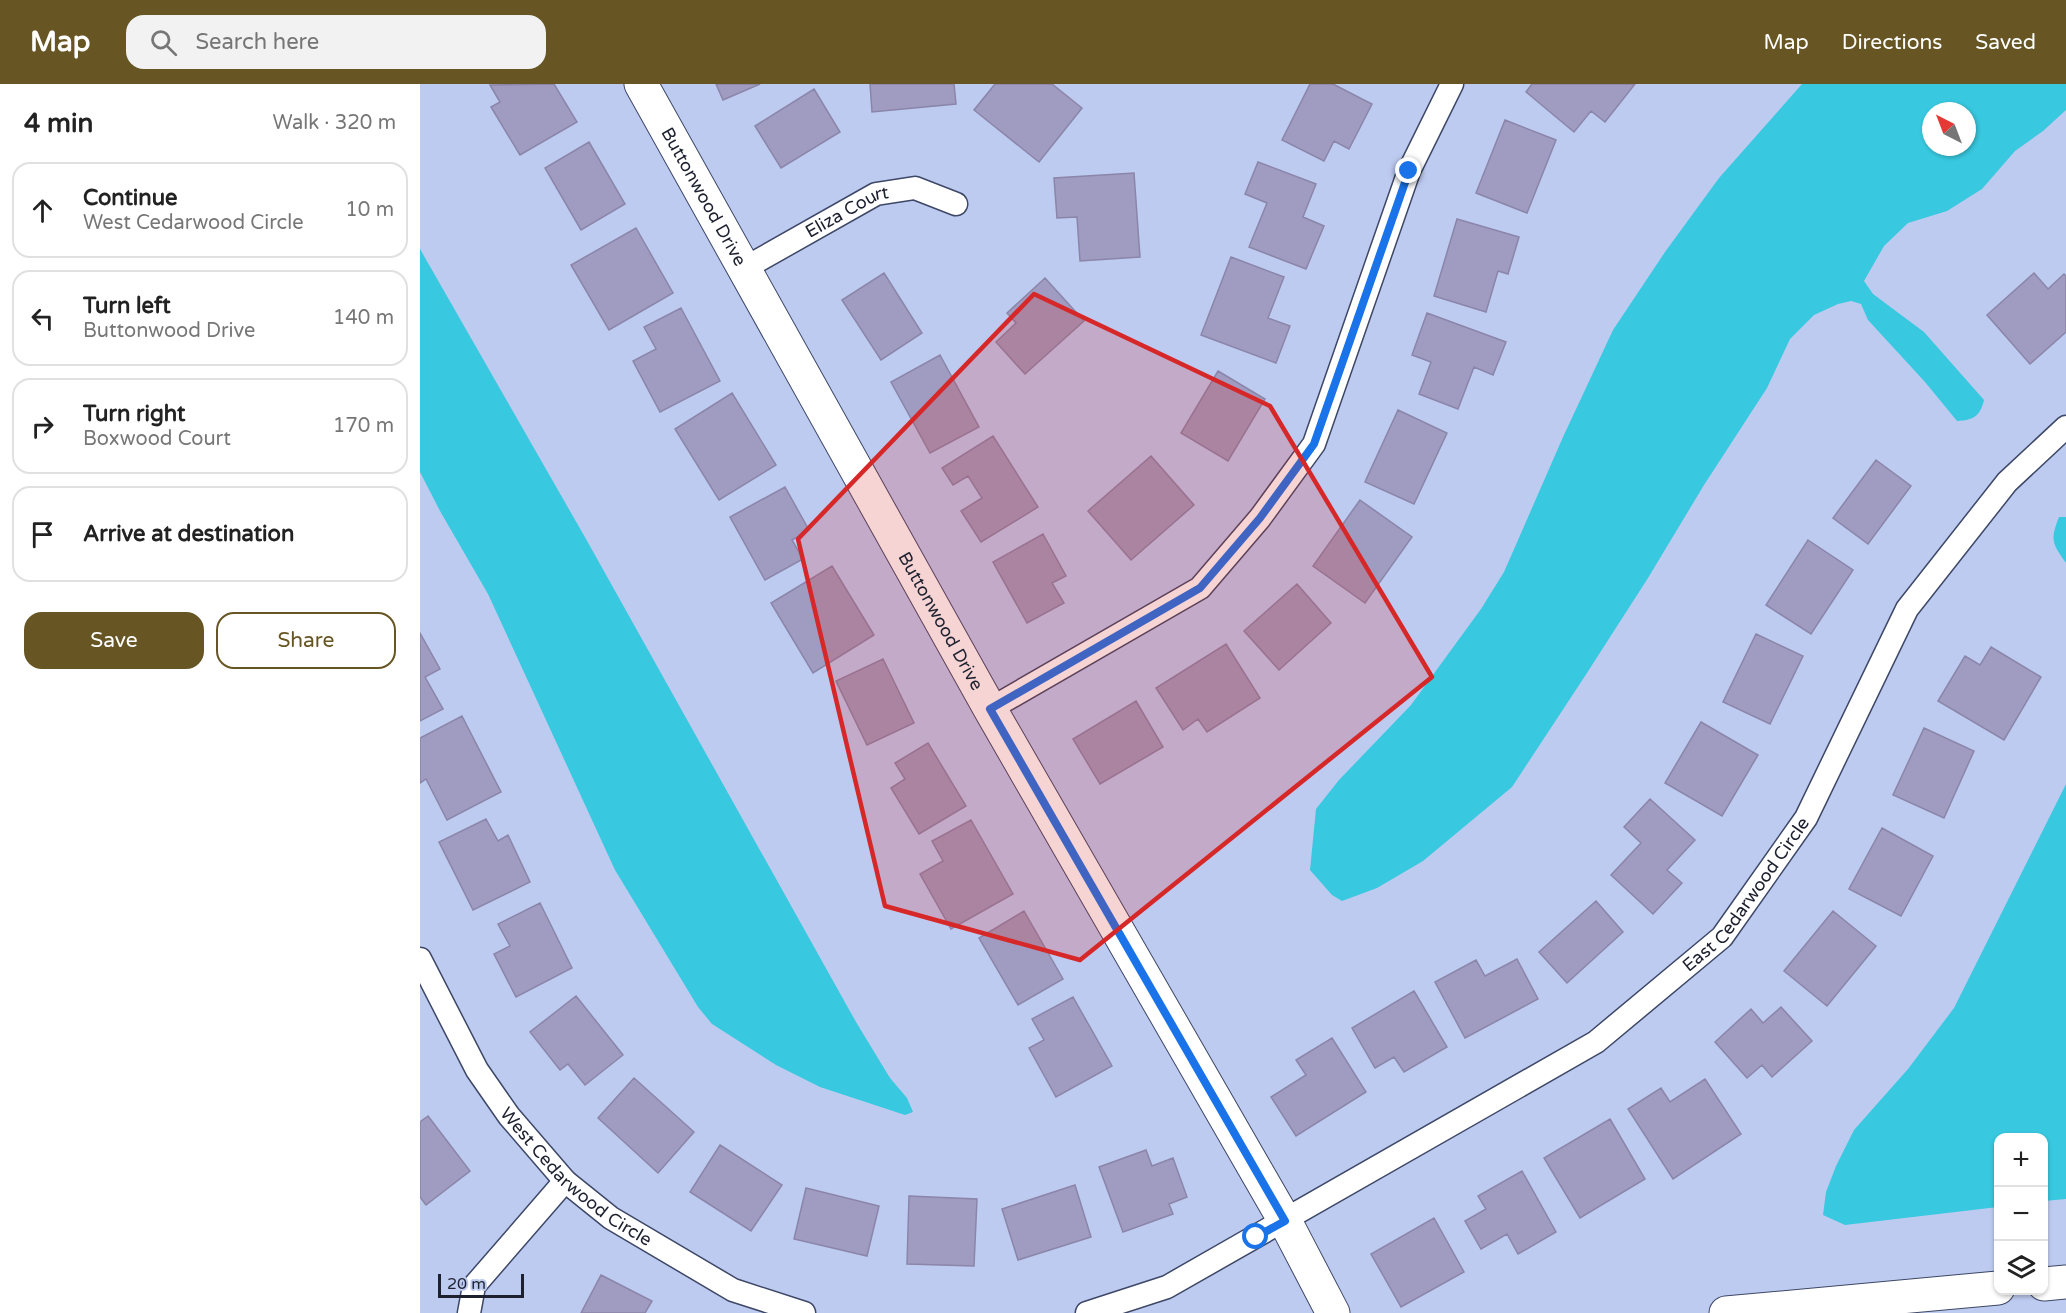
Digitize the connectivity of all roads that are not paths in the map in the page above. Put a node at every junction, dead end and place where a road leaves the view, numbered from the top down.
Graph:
1 (641, 84) edge
2 (1452, 84) edge
3 (956, 204) dead end
4 (745, 268) junction
5 (2066, 428) edge
6 (990, 709) junction
7 (420, 959) edge
8 (565, 1181) junction
9 (1285, 1221) junction
10 (2066, 1282) edge
11 (2048, 1284) edge
12 (1994, 1289) edge
13 (1864, 1307) edge
14 (469, 1313) edge
15 (804, 1313) edge
16 (1087, 1313) edge
17 (1333, 1313) edge
18 (1726, 1313) edge

1 - 4 street, Buttonwood Drive
2 - 6 street
3 - 4 street, Eliza Court
4 - 6 street, Buttonwood Drive
5 - 9 street, East Cedarwood Circle
6 - 9 street, Buttonwood Drive
7 - 8 street, West Cedarwood Circle
8 - 14 street
8 - 15 street, West Cedarwood Circle
9 - 16 street
9 - 17 street, Buttonwood Drive
10 - 11 street
12 - 13 street
13 - 18 street

